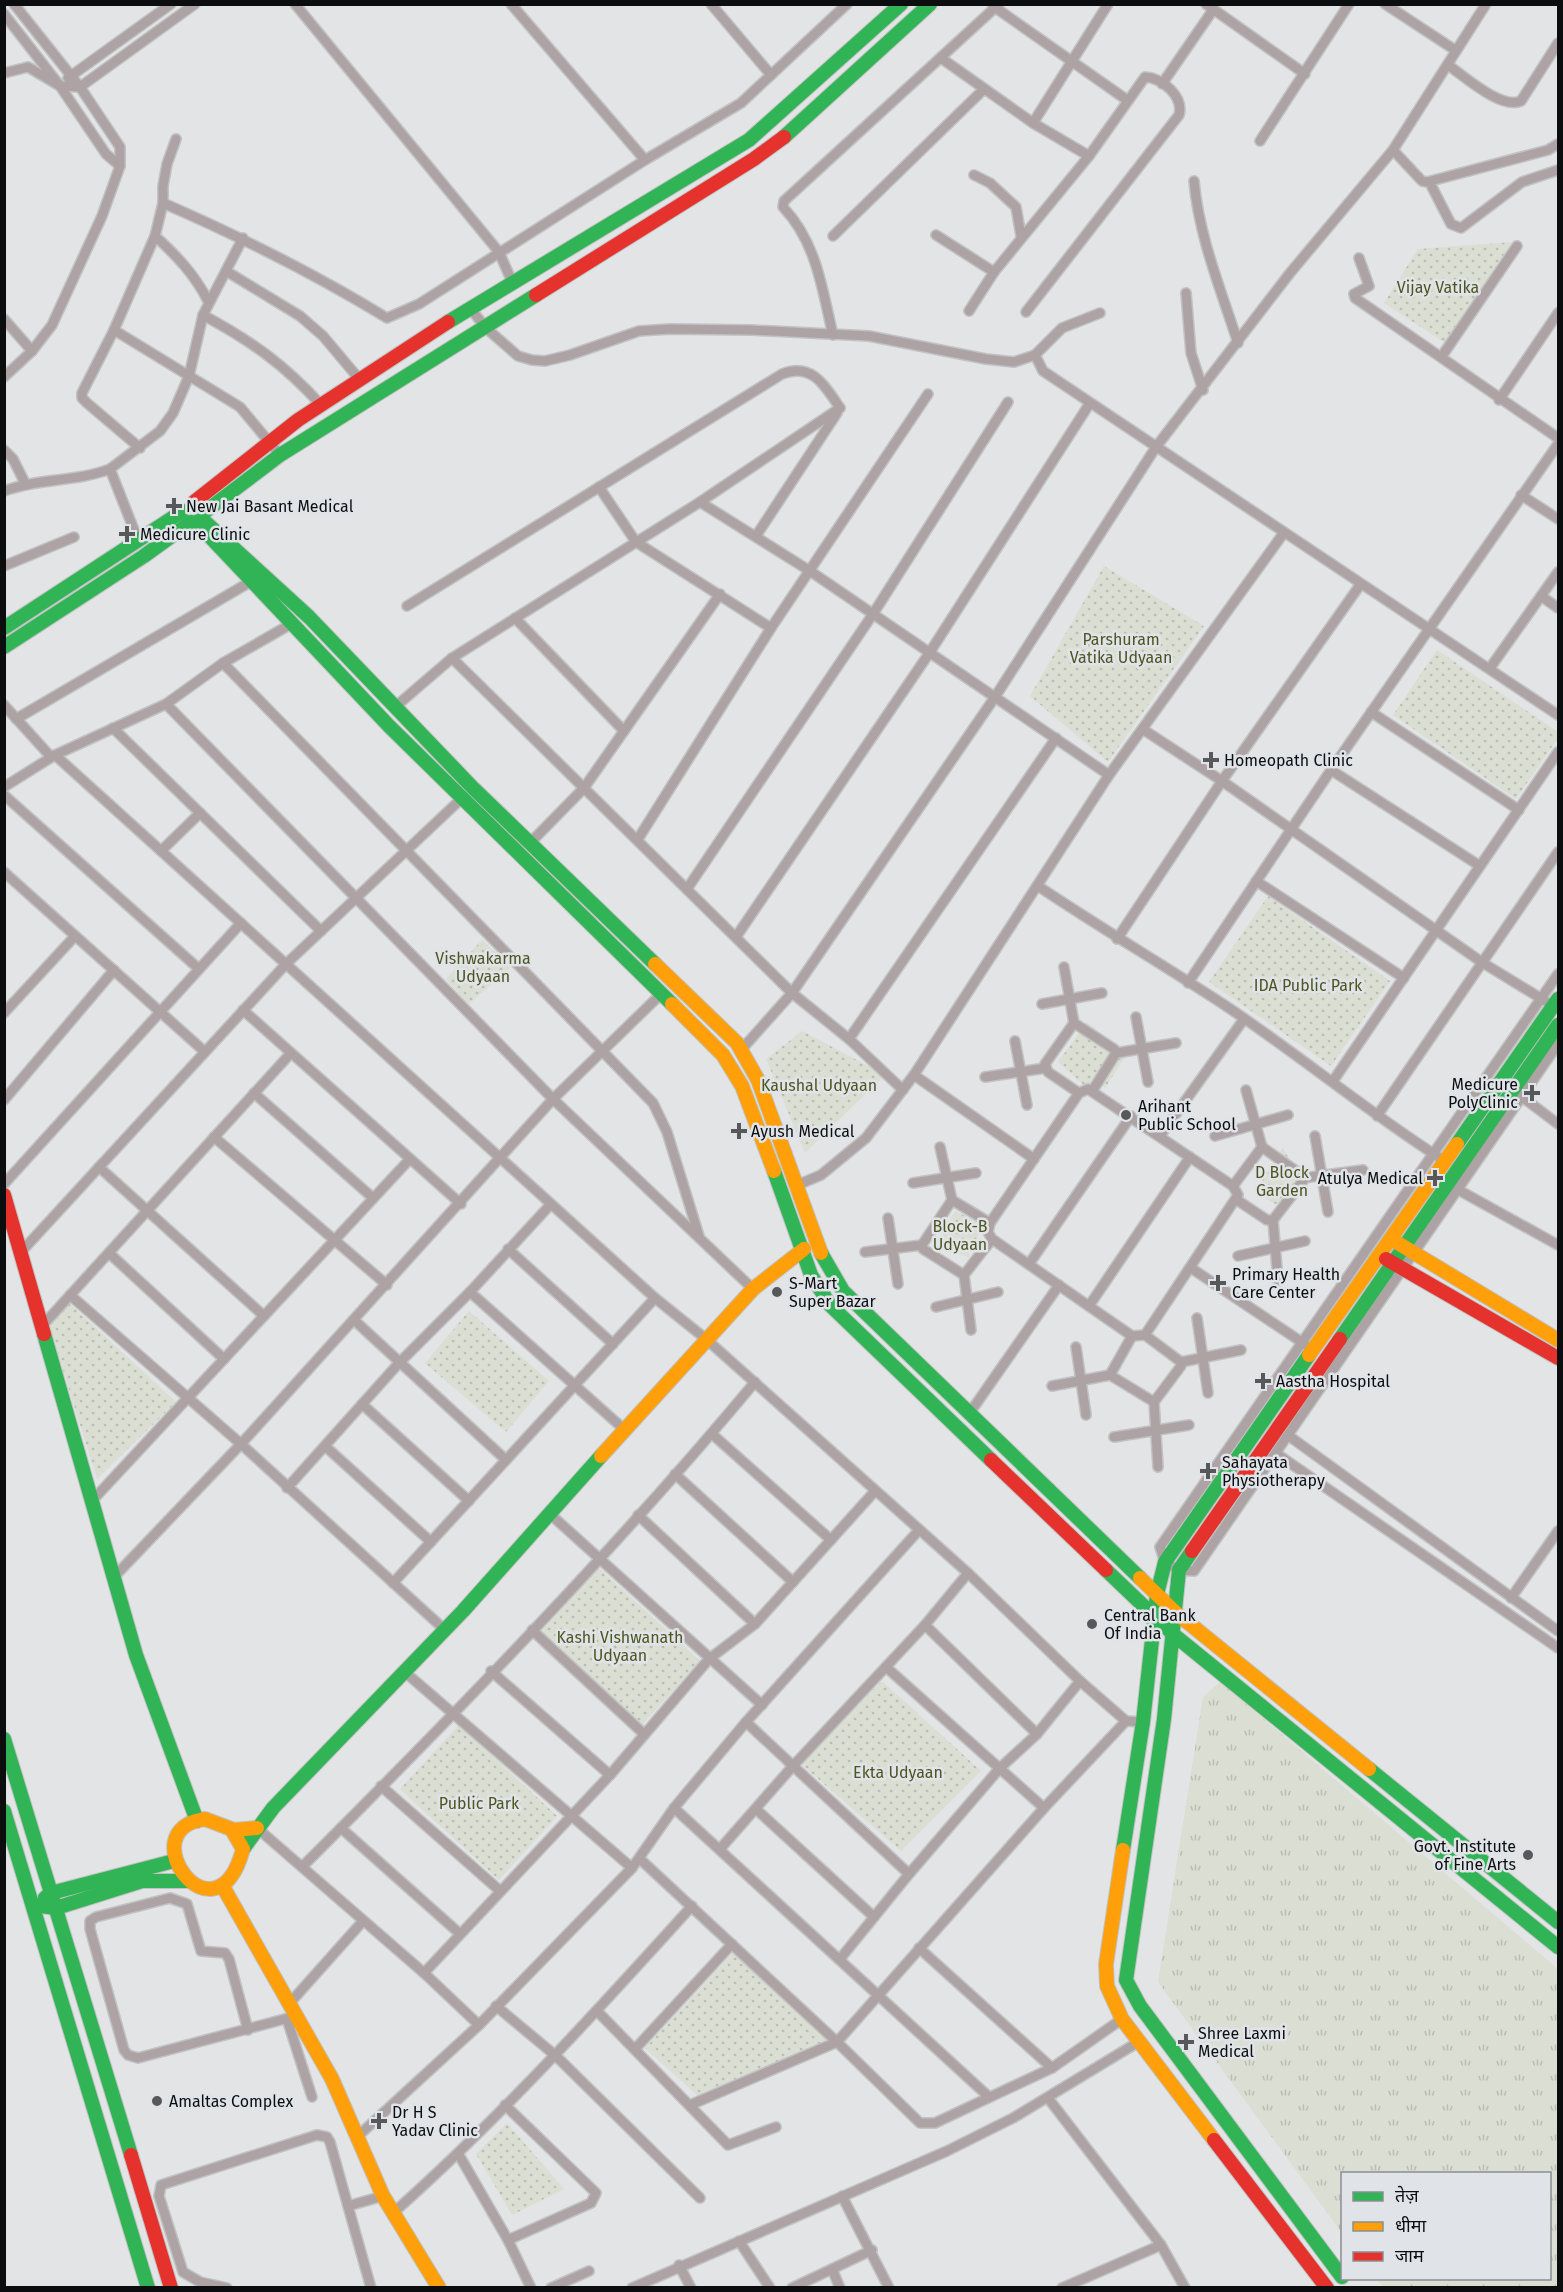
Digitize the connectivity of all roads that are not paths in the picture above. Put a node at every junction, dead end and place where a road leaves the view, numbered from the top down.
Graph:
1 (14, 4) edge
2 (171, 4) edge
3 (195, 4) edge
4 (295, 4) edge
5 (511, 4) edge
6 (711, 4) edge
7 (847, 4) edge
8 (902, 4) edge
9 (930, 4) edge
10 (1108, 4) edge
11 (1385, 4) edge
12 (1486, 4) edge
13 (1348, 5) edge
14 (995, 6) edge
15 (1210, 7) edge
16 (4, 14) edge
17 (1558, 43) edge
18 (1455, 50) junction
19 (941, 58) junction
20 (1074, 61) junction
21 (1448, 65) junction
22 (4, 73) edge
23 (1305, 74) junction
24 (71, 75) junction
25 (771, 75) junction
26 (1162, 84) junction
27 (60, 86) junction
28 (80, 87) junction
29 (984, 89) junction
30 (1127, 100) junction
31 (1033, 123) junction
32 (176, 139) dead end
33 (1260, 141) dead end
34 (1558, 144) edge
35 (1393, 150) junction
36 (1089, 156) junction
37 (645, 160) junction
38 (120, 166) junction
39 (1558, 170) edge
40 (974, 174) dead end
41 (1194, 181) dead end
42 (1432, 187) dead end
43 (164, 203) junction
44 (936, 235) dead end
45 (155, 236) junction
46 (833, 236) dead end
47 (1021, 236) junction
48 (243, 238) junction
49 (1517, 246) dead end
50 (499, 252) junction
51 (1359, 258) dead end
52 (225, 271) junction
53 (994, 272) junction
54 (513, 284) junction
55 (1186, 293) dead end
56 (208, 301) junction
57 (471, 308) junction
58 (969, 311) dead end
59 (1026, 312) dead end
60 (1558, 313) edge
61 (1100, 314) dead end
62 (202, 315) junction
63 (4, 319) edge
64 (486, 328) junction
65 (114, 330) junction
66 (833, 335) junction
67 (1238, 343) junction
68 (32, 351) junction
69 (1035, 355) junction
70 (1442, 356) junction
71 (189, 376) junction
72 (4, 377) edge
73 (360, 380) junction
74 (1203, 390) junction
75 (928, 393) dead end
76 (1499, 400) junction
77 (1008, 402) dead end
78 (1090, 403) junction
79 (321, 405) junction
80 (840, 408) junction
81 (1558, 438) edge
82 (269, 440) junction
83 (1558, 444) edge
84 (1156, 447) junction
85 (140, 448) junction
86 (4, 450) edge
87 (280, 455) junction
88 (110, 469) junction
89 (26, 483) junction
90 (600, 487) junction
91 (4, 491) edge
92 (1521, 495) junction
93 (700, 502) junction
94 (194, 515) junction
95 (1558, 519) edge
96 (1283, 534) junction
97 (756, 536) junction
98 (74, 537) dead end
99 (138, 540) junction
100 (636, 542) junction
101 (4, 566) edge
102 (810, 571) junction
103 (1558, 572) edge
104 (250, 582) junction
105 (1360, 585) junction
106 (720, 594) junction
107 (1541, 596) junction
108 (407, 606) dead end
109 (1558, 608) edge
110 (873, 614) junction
111 (515, 618) junction
112 (291, 624) junction
113 (4, 628) edge
114 (771, 628) junction
115 (1429, 629) junction
116 (4, 647) edge
117 (930, 652) junction
118 (452, 658) junction
119 (223, 663) junction
120 (1490, 668) junction
121 (995, 697) junction
122 (166, 704) junction
123 (4, 705) edge
124 (395, 708) junction
125 (1371, 712) junction
126 (1558, 715) edge
127 (16, 719) junction
128 (113, 728) junction
129 (624, 730) junction
130 (1144, 730) junction
131 (1056, 738) junction
132 (1558, 752) edge
133 (53, 756) junction
134 (1331, 770) junction
135 (1109, 775) junction
136 (1222, 781) junction
137 (4, 787) edge
138 (584, 788) junction
139 (4, 795) edge
140 (461, 799) junction
141 (1519, 810) junction
142 (200, 813) junction
143 (1291, 829) junction
144 (638, 839) junction
145 (530, 843) junction
146 (161, 851) junction
147 (404, 851) junction
148 (1558, 852) edge
149 (1480, 866) junction
150 (4, 872) edge
151 (1256, 881) junction
152 (1038, 886) junction
153 (687, 889) junction
154 (354, 898) junction
155 (241, 923) junction
156 (1434, 930) junction
157 (321, 931) junction
158 (75, 936) junction
159 (736, 937) junction
160 (1117, 939) junction
161 (1483, 963) junction
162 (286, 964) junction
163 (1064, 967) dead end
164 (199, 969) junction
165 (114, 970) junction
166 (1558, 974) edge
167 (1404, 978) junction
168 (1188, 983) junction
169 (662, 993) junction
170 (792, 993) junction
171 (1102, 993) dead end
172 (1069, 999) junction
173 (1551, 1002) edge
174 (1042, 1004) dead end
175 (243, 1010) junction
176 (161, 1011) junction
177 (4, 1013) edge
178 (1136, 1017) dead end
179 (1244, 1019) junction
180 (1074, 1023) junction
181 (1558, 1025) edge
182 (849, 1039) junction
183 (1015, 1041) dead end
184 (1176, 1043) dead end
185 (1558, 1044) edge
186 (742, 1049) junction
187 (1142, 1049) junction
188 (604, 1050) junction
189 (205, 1052) junction
190 (291, 1053) junction
191 (1116, 1053) junction
192 (1046, 1068) junction
193 (1021, 1072) junction
194 (914, 1075) junction
195 (985, 1077) dead end
196 (1333, 1081) junction
197 (1148, 1082) dead end
198 (903, 1090) junction
199 (1093, 1090) junction
200 (1246, 1090) dead end
201 (254, 1093) junction
202 (1079, 1093) junction
203 (1518, 1094) junction
204 (553, 1099) junction
205 (4, 1100) edge
206 (1026, 1105) dead end
207 (1288, 1115) dead end
208 (1131, 1116) junction
209 (1377, 1116) junction
210 (1558, 1124) edge
211 (1255, 1125) junction
212 (1160, 1136) junction
213 (1215, 1136) dead end
214 (1315, 1136) dead end
215 (214, 1137) junction
216 (940, 1147) dead end
217 (1262, 1148) junction
218 (1190, 1157) junction
219 (502, 1158) junction
220 (1440, 1158) junction
221 (1034, 1159) junction
222 (409, 1160) junction
223 (99, 1167) junction
224 (1363, 1170) dead end
225 (976, 1173) dead end
226 (1322, 1175) junction
227 (947, 1178) junction
228 (1303, 1178) junction
229 (913, 1183) dead end
230 (4, 1184) edge
231 (795, 1186) junction
232 (1233, 1186) junction
233 (1453, 1186) junction
234 (4, 1196) edge
235 (373, 1198) junction
236 (952, 1200) junction
237 (1238, 1200) junction
238 (460, 1204) junction
239 (551, 1204) junction
240 (148, 1210) junction
241 (1328, 1212) dead end
242 (888, 1218) dead end
243 (1273, 1221) junction
244 (990, 1223) junction
245 (699, 1239) junction
246 (992, 1239) junction
247 (1305, 1240) dead end
248 (334, 1241) junction
249 (922, 1245) junction
250 (1558, 1245) edge
251 (1403, 1246) junction
252 (1275, 1247) junction
253 (508, 1249) junction
254 (804, 1249) junction
255 (893, 1249) junction
256 (21, 1252) junction
257 (865, 1252) dead end
258 (109, 1253) junction
259 (1238, 1256) dead end
260 (1392, 1263) junction
261 (1029, 1264) junction
262 (1191, 1268) junction
263 (964, 1275) junction
264 (1278, 1281) dead end
265 (898, 1284) dead end
266 (387, 1285) junction
267 (1059, 1285) junction
268 (753, 1289) junction
269 (470, 1292) junction
270 (998, 1292) dead end
271 (70, 1295) junction
272 (655, 1298) junction
273 (968, 1299) junction
274 (1089, 1306) junction
275 (936, 1307) dead end
276 (264, 1316) junction
277 (1197, 1318) dead end
278 (354, 1320) junction
279 (42, 1326) junction
280 (971, 1330) dead end
281 (1145, 1335) junction
282 (1132, 1336) junction
283 (706, 1338) junction
284 (1558, 1340) edge
285 (613, 1344) junction
286 (1309, 1346) junction
287 (1076, 1347) dead end
288 (1241, 1350) dead end
289 (1203, 1358) junction
290 (1558, 1358) edge
291 (224, 1359) junction
292 (1181, 1362) junction
293 (399, 1363) junction
294 (1110, 1375) junction
295 (1081, 1380) junction
296 (755, 1382) junction
297 (575, 1385) junction
298 (1052, 1386) dead end
299 (1209, 1393) dead end
300 (187, 1399) junction
301 (1154, 1402) junction
302 (362, 1404) junction
303 (969, 1414) junction
304 (1086, 1415) dead end
305 (1189, 1425) dead end
306 (626, 1431) junction
307 (1156, 1431) junction
308 (712, 1434) junction
309 (1289, 1436) junction
310 (1114, 1437) dead end
311 (241, 1444) junction
312 (325, 1446) junction
313 (1277, 1454) junction
314 (506, 1460) junction
315 (1158, 1467) dead end
316 (675, 1474) junction
317 (287, 1488) junction
318 (875, 1491) junction
319 (469, 1501) junction
320 (91, 1502) junction
321 (550, 1514) junction
322 (638, 1515) junction
323 (919, 1530) junction
324 (1558, 1534) edge
325 (831, 1540) junction
326 (431, 1542) junction
327 (600, 1556) junction
328 (1165, 1562) junction
329 (1179, 1570) junction
330 (968, 1573) junction
331 (114, 1577) junction
332 (793, 1582) junction
333 (393, 1583) junction
334 (1157, 1594) junction
335 (1511, 1598) junction
336 (1175, 1612) junction
337 (1155, 1619) junction
338 (755, 1624) junction
339 (925, 1625) junction
340 (446, 1630) junction
341 (532, 1630) junction
342 (1558, 1631) edge
343 (1174, 1635) junction
344 (1558, 1648) edge
345 (709, 1659) junction
346 (886, 1667) junction
347 (491, 1671) junction
348 (406, 1673) junction
349 (1080, 1681) junction
350 (762, 1705) junction
351 (453, 1712) junction
352 (1126, 1721) junction
353 (746, 1722) junction
354 (1143, 1722) junction
355 (644, 1734) junction
356 (1037, 1734) junction
357 (4, 1738) edge
358 (792, 1767) junction
359 (1000, 1768) junction
360 (610, 1775) junction
361 (381, 1786) junction
362 (674, 1808) junction
363 (1044, 1808) junction
364 (757, 1810) junction
365 (4, 1811) edge
366 (570, 1818) junction
367 (197, 1821) junction
368 (257, 1828) junction
369 (341, 1828) junction
370 (232, 1830) junction
371 (243, 1849) junction
372 (720, 1849) junction
373 (640, 1859) junction
374 (174, 1861) junction
375 (303, 1866) junction
376 (632, 1868) junction
377 (909, 1874) junction
378 (188, 1881) junction
379 (222, 1885) junction
380 (500, 1890) junction
381 (51, 1893) junction
382 (33, 1905) junction
383 (692, 1906) junction
384 (56, 1908) junction
385 (874, 1917) junction
386 (363, 1921) junction
387 (1558, 1922) edge
388 (459, 1933) junction
389 (732, 1944) junction
390 (1558, 1947) edge
391 (919, 1948) junction
392 (840, 1959) junction
393 (424, 1973) junction
394 (878, 1995) junction
395 (289, 2004) junction
396 (496, 2006) junction
397 (597, 2011) junction
398 (292, 2018) junction
399 (1122, 2019) junction
400 (479, 2025) junction
401 (248, 2030) junction
402 (1140, 2041) junction
403 (837, 2042) junction
404 (635, 2049) junction
405 (556, 2056) junction
406 (1052, 2068) junction
407 (312, 2097) dead end
408 (989, 2097) junction
409 (1048, 2098) junction
410 (505, 2104) junction
411 (690, 2105) junction
412 (776, 2127) dead end
413 (357, 2137) junction
414 (459, 2155) junction
415 (383, 2196) junction
416 (842, 2196) junction
417 (700, 2198) dead end
418 (348, 2205) junction
419 (393, 2213) junction
420 (508, 2240) junction
421 (739, 2241) junction
422 (1161, 2245) junction
423 (872, 2250) junction
424 (679, 2265) junction
425 (832, 2269) junction
426 (589, 2271) dead end
427 (1341, 2275) edge
428 (148, 2288) edge
429 (171, 2288) edge
430 (227, 2288) edge
431 (371, 2288) edge
432 (439, 2288) edge
433 (531, 2288) edge
434 (551, 2288) edge
435 (632, 2288) edge
436 (691, 2288) edge
437 (770, 2288) edge
438 (792, 2288) edge
439 (840, 2288) edge
440 (889, 2288) edge
441 (1062, 2288) edge
442 (1185, 2288) edge
443 (1327, 2288) edge

1 - 24 street
2 - 24 street
3 - 28 street
4 - 50 street
5 - 37 street
6 - 25 street
7 - 25 street
8 - 54 main road
9 - 64 main road
10 - 20 street
11 - 18 street
12 - 18 street
13 - 23 street
14 - 19 street
14 - 20 street
15 - 23 street
15 - 26 street
16 - 27 street
17 - 21 street
18 - 21 street
19 - 29 street
19 - 66 street
20 - 30 street
20 - 31 street
21 - 35 street
22 - 27 street
23 - 33 street
24 - 27 street
24 - 28 street
25 - 37 street
26 - 30 street
26 - 59 street
27 - 28 street
27 - 38 street
28 - 38 street
29 - 31 street
29 - 46 street
30 - 36 street
31 - 36 street
32 - 43 street
34 - 35 street
35 - 67 street
36 - 47 street
37 - 50 street
38 - 68 street
39 - 42 street
40 - 47 street
41 - 67 street
43 - 45 street
43 - 48 street
44 - 53 street
45 - 56 street
45 - 65 street
47 - 53 street
48 - 50 street
48 - 52 street
49 - 70 street
50 - 54 street
51 - 70 street
52 - 56 street
52 - 73 street
53 - 58 street
54 - 57 main road
55 - 74 street
56 - 62 street
57 - 64 street
57 - 73 main road
60 - 76 street
61 - 69 street
62 - 71 street
62 - 79 street
63 - 68 street
64 - 66 street
64 - 87 main road
65 - 71 street
65 - 85 street
66 - 69 street
67 - 74 street
68 - 72 street
69 - 78 street
70 - 76 street
71 - 82 street
71 - 85 street
73 - 79 main road
74 - 84 street
75 - 102 street
76 - 81 street
77 - 110 street
78 - 84 street
78 - 117 street
79 - 82 main road
80 - 90 street
80 - 93 street
80 - 97 street
82 - 87 street
82 - 94 main road
83 - 92 street
84 - 96 street
84 - 121 street
85 - 88 street
86 - 89 street
87 - 94 main road
88 - 89 street
88 - 99 street
89 - 91 street
90 - 100 street
90 - 108 street
92 - 95 street
92 - 115 street
93 - 97 street
93 - 100 street
94 - 99 main road
94 - 104 main road
94 - 116 main road
94 - 124 main road
96 - 105 street
96 - 130 street
97 - 102 street
98 - 101 street
99 - 113 main road
100 - 106 street
100 - 111 street
102 - 110 street
102 - 114 street
103 - 107 street
104 - 112 main road
104 - 127 street
105 - 115 street
105 - 136 street
106 - 114 street
106 - 129 street
107 - 109 street
107 - 120 street
110 - 117 street
110 - 153 street
111 - 118 street
111 - 129 street
112 - 119 street
112 - 140 main road
114 - 144 street
115 - 120 street
115 - 125 street
117 - 121 street
117 - 159 street
118 - 124 street
118 - 138 street
119 - 122 street
119 - 147 street
120 - 126 street
121 - 131 street
121 - 170 street
122 - 128 street
122 - 154 street
123 - 127 street
124 - 145 main road
125 - 134 street
125 - 141 street
127 - 133 street
128 - 133 street
128 - 142 street
129 - 138 street
130 - 135 street
130 - 136 street
131 - 135 street
131 - 182 street
132 - 141 street
133 - 137 street
133 - 146 street
134 - 143 street
134 - 149 street
135 - 152 street
136 - 143 street
136 - 160 street
138 - 144 street
138 - 145 street
139 - 164 street
140 - 147 street
140 - 169 main road
141 - 149 street
142 - 146 street
142 - 157 street
143 - 151 street
143 - 156 street
144 - 153 street
145 - 186 main road
146 - 155 street
147 - 154 street
147 - 188 street
148 - 161 street
149 - 156 street
150 - 158 street
151 - 167 street
151 - 168 street
152 - 160 street
152 - 194 street
153 - 159 street
154 - 157 street
154 - 204 street
155 - 162 street
155 - 164 street
156 - 161 street
156 - 167 street
157 - 162 street
158 - 165 street
158 - 177 street
159 - 170 street
160 - 168 street
161 - 173 street
161 - 209 street
162 - 175 street
162 - 219 street
163 - 172 street
164 - 176 street
165 - 176 street
165 - 205 street
166 - 173 street
167 - 196 street
168 - 179 street
169 - 188 street
169 - 254 main road
170 - 182 street
170 - 186 street
171 - 172 street
172 - 174 street
172 - 180 street
173 - 220 main road
175 - 189 street
175 - 190 street
176 - 189 street
176 - 230 street
178 - 187 street
179 - 196 street
179 - 212 street
180 - 191 street
180 - 192 street
181 - 203 main road
182 - 198 street
183 - 193 street
184 - 187 street
185 - 203 street
186 - 231 main road
187 - 191 street
187 - 197 street
188 - 204 street
188 - 245 street
189 - 223 street
190 - 201 street
190 - 222 street
191 - 199 street
192 - 193 street
192 - 202 street
193 - 195 street
193 - 206 street
194 - 198 street
194 - 221 street
196 - 209 street
198 - 231 street
199 - 202 street
199 - 208 street
200 - 211 street
201 - 215 street
201 - 235 street
202 - 221 street
203 - 210 street
203 - 233 main road
204 - 219 street
204 - 245 street
207 - 211 street
208 - 212 street
208 - 261 street
209 - 220 street
211 - 213 street
211 - 217 street
212 - 218 street
214 - 226 street
215 - 240 street
215 - 248 street
216 - 227 street
217 - 228 street
217 - 232 street
218 - 232 street
218 - 274 street
219 - 238 street
219 - 239 street
220 - 251 main road
220 - 286 street
221 - 244 street
222 - 235 street
222 - 238 street
223 - 240 street
223 - 256 street
224 - 226 street
225 - 227 street
226 - 228 street
226 - 241 street
227 - 229 street
227 - 236 street
228 - 243 street
231 - 303 main road
232 - 237 street
233 - 250 street
233 - 251 main road
234 - 256 main road
235 - 248 street
236 - 244 street
236 - 249 street
237 - 243 street
237 - 262 street
238 - 266 street
239 - 253 street
239 - 272 street
240 - 258 street
240 - 276 street
242 - 255 street
243 - 252 street
244 - 246 street
245 - 268 street
246 - 261 street
246 - 263 street
247 - 252 street
248 - 266 street
248 - 276 street
249 - 255 street
249 - 263 street
251 - 260 main road
251 - 284 main road
252 - 259 street
252 - 264 street
253 - 269 street
253 - 285 street
254 - 268 main road
254 - 337 main road
255 - 257 street
255 - 265 street
256 - 279 main road
258 - 271 street
258 - 291 street
260 - 286 main road
260 - 290 main road
260 - 309 street
260 - 329 main road
261 - 267 street
262 - 281 street
262 - 286 street
263 - 273 street
266 - 278 street
267 - 274 street
267 - 303 street
268 - 283 main road
269 - 293 street
269 - 297 street
270 - 273 street
271 - 279 street
271 - 300 street
272 - 283 street
272 - 285 street
273 - 275 street
273 - 280 street
274 - 282 street
276 - 291 street
277 - 289 street
278 - 293 street
278 - 311 street
279 - 320 main road
281 - 282 street
281 - 292 street
282 - 294 street
283 - 296 street
283 - 306 main road
285 - 297 street
286 - 328 main road
287 - 295 street
288 - 289 street
289 - 292 street
289 - 299 street
291 - 300 street
292 - 301 street
293 - 302 street
293 - 314 street
294 - 295 street
294 - 301 street
295 - 298 street
295 - 304 street
296 - 308 street
296 - 318 street
297 - 306 street
297 - 314 street
300 - 311 street
300 - 320 street
301 - 307 street
302 - 312 street
302 - 319 street
303 - 334 main road
305 - 307 street
306 - 321 main road
307 - 310 street
307 - 315 street
308 - 316 street
308 - 325 street
309 - 313 street
309 - 335 street
311 - 317 street
311 - 331 street
312 - 317 street
312 - 326 street
313 - 329 street
313 - 344 street
314 - 319 street
316 - 322 street
316 - 332 street
317 - 333 street
318 - 323 street
318 - 325 street
319 - 326 street
320 - 331 main road
321 - 327 street
321 - 340 main road
322 - 327 street
322 - 338 street
323 - 330 street
323 - 350 street
324 - 335 street
325 - 332 street
326 - 333 street
327 - 341 street
327 - 345 street
328 - 329 street
328 - 334 main road
329 - 336 main road
330 - 339 street
330 - 349 street
331 - 367 main road
332 - 338 street
333 - 340 street
334 - 336 main road
334 - 337 main road
335 - 342 street
336 - 343 main road
336 - 387 main road
337 - 343 main road
337 - 354 main road
338 - 345 street
339 - 346 street
339 - 356 street
340 - 348 main road
341 - 347 street
341 - 355 street
343 - 390 main road
343 - 427 main road
345 - 350 street
345 - 355 street
346 - 358 street
346 - 359 street
347 - 351 street
347 - 360 street
348 - 351 street
348 - 368 main road
349 - 352 street
349 - 356 street
350 - 353 street
351 - 361 street
351 - 366 street
352 - 354 street
352 - 363 street
353 - 358 street
353 - 362 street
354 - 399 main road
355 - 360 street
356 - 359 street
357 - 381 main road
358 - 364 street
358 - 377 street
359 - 363 street
359 - 377 street
360 - 366 street
361 - 369 street
361 - 380 street
362 - 372 street
362 - 373 street
363 - 391 street
364 - 372 street
364 - 385 street
365 - 382 main road
366 - 376 street
366 - 380 street
367 - 370 main road
367 - 374 main road
368 - 370 main road
368 - 371 main road
368 - 375 street
369 - 375 street
369 - 388 street
370 - 371 main road
371 - 379 main road
372 - 392 street
373 - 376 street
373 - 383 street
374 - 378 main road
374 - 381 main road
375 - 386 street
376 - 396 street
377 - 385 street
378 - 379 main road
378 - 384 main road
379 - 395 main road
380 - 388 street
381 - 382 main road
381 - 384 main road
382 - 384 main road
382 - 428 main road
383 - 389 street
383 - 397 street
384 - 429 main road
385 - 392 street
386 - 393 street
386 - 395 street
388 - 393 street
389 - 403 street
389 - 404 street
391 - 394 street
391 - 406 street
392 - 394 street
393 - 400 street
394 - 403 street
394 - 408 street
395 - 398 main road
396 - 400 street
396 - 405 street
397 - 404 street
397 - 405 street
398 - 401 street
398 - 407 street
398 - 413 main road
399 - 402 main road
399 - 406 street
400 - 413 street
401 - 401 street
402 - 409 street
402 - 443 main road
403 - 408 street
403 - 411 street
404 - 411 street
405 - 410 street
405 - 417 street
406 - 408 street
409 - 416 street
409 - 422 street
410 - 414 street
410 - 420 street
411 - 412 street
413 - 415 main road
414 - 419 street
414 - 420 street
415 - 418 street
415 - 419 main road
416 - 421 street
416 - 423 street
418 - 430 street
418 - 431 street
419 - 432 main road
420 - 433 street
421 - 424 street
421 - 437 street
422 - 441 street
422 - 442 street
423 - 425 street
423 - 440 street
424 - 435 street
424 - 436 street
425 - 438 street
425 - 439 street
426 - 434 street

